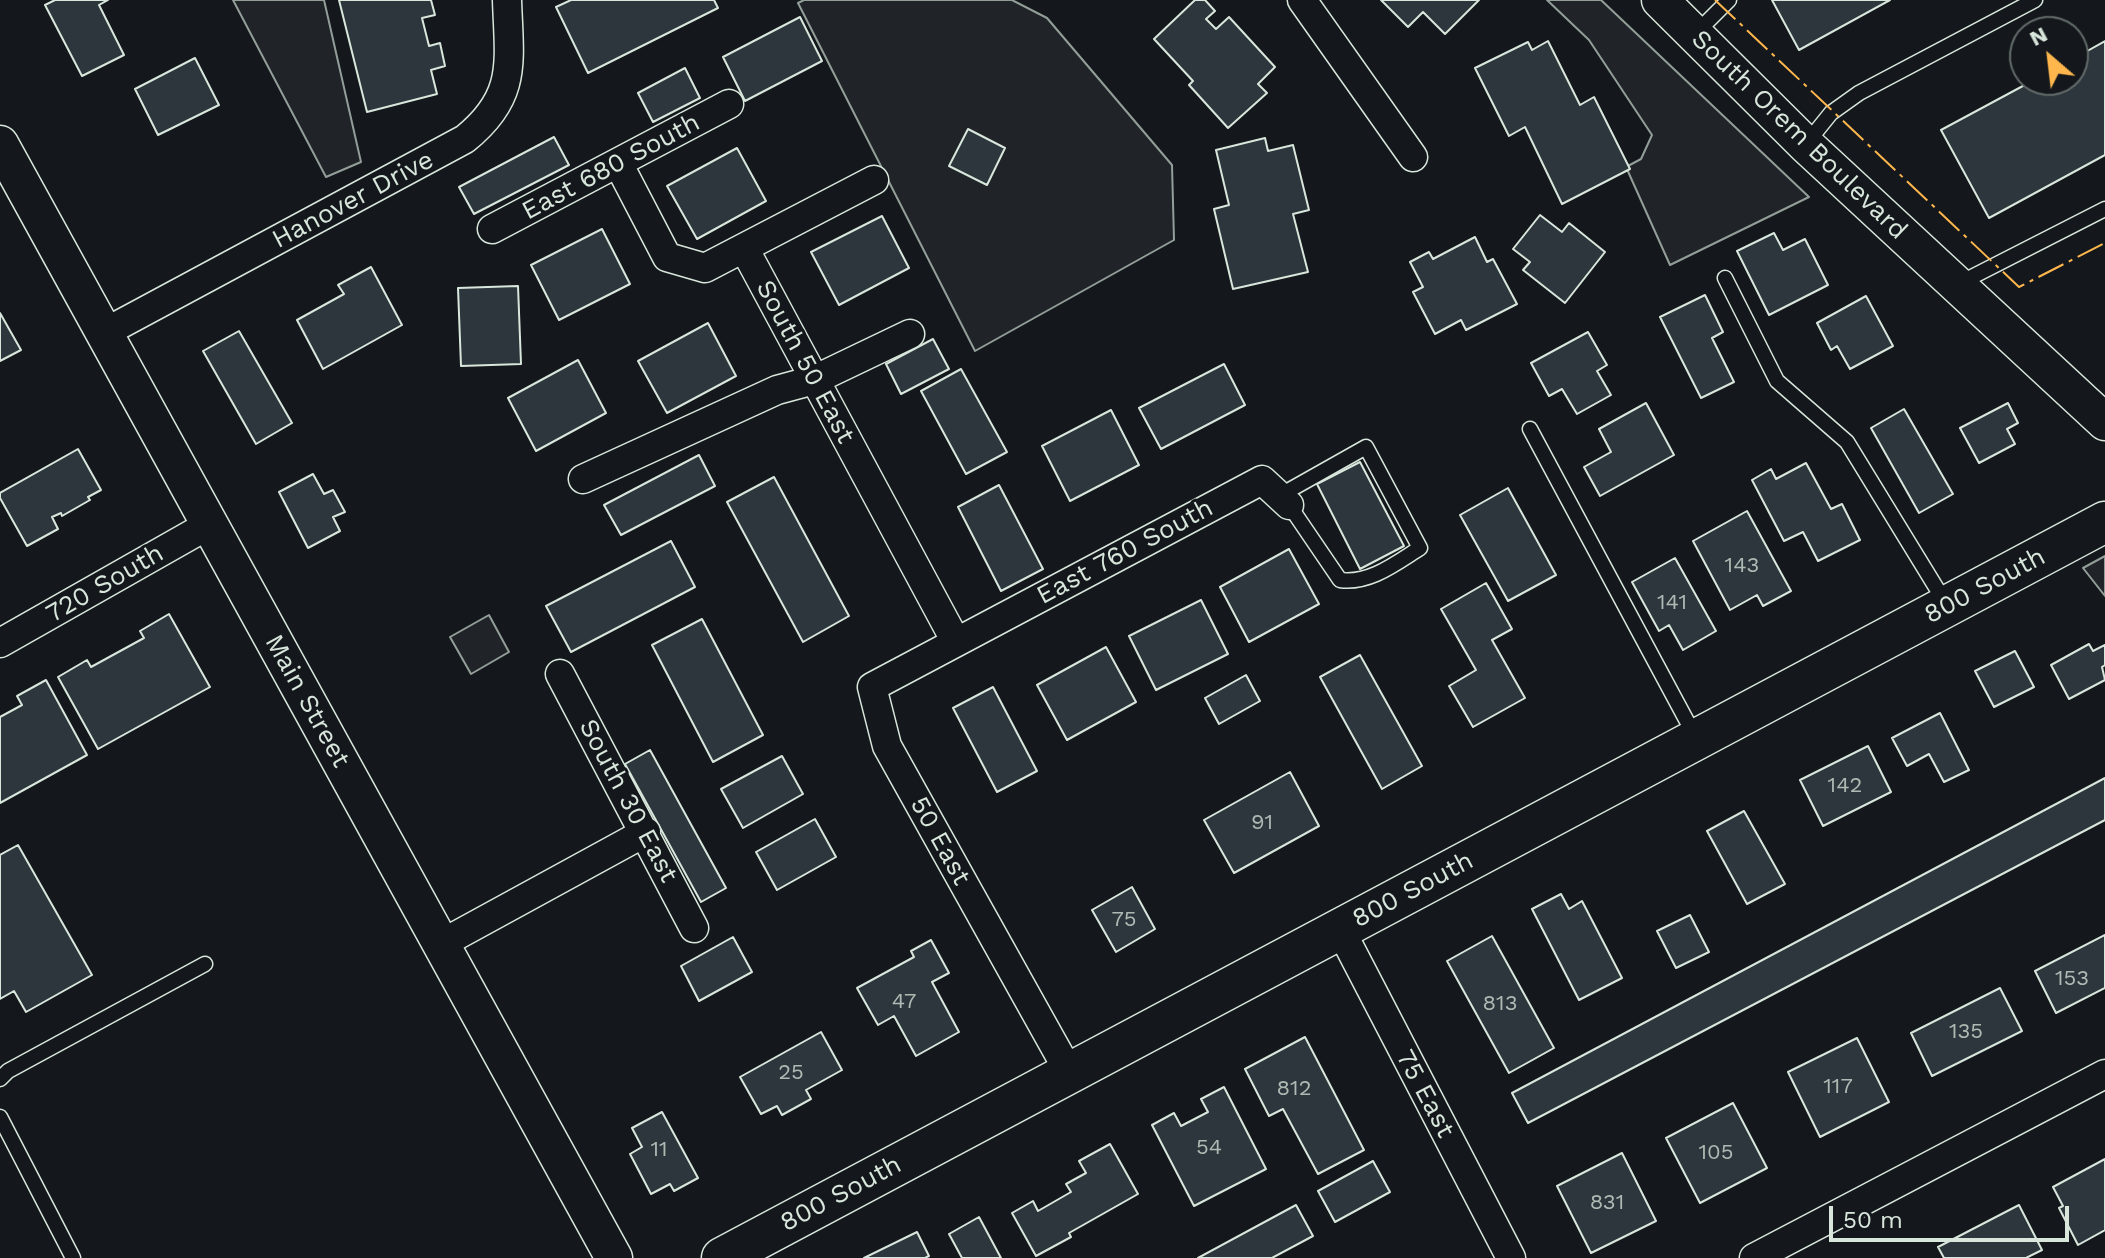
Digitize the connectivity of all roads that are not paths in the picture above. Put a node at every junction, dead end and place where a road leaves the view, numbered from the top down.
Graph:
1 (507, 0) edge
2 (1302, 0) edge
3 (1660, 0) edge
4 (1729, 0) edge
5 (2035, 0) edge
6 (1695, 34) junction
7 (729, 104) dead end
8 (0, 144) edge
9 (1806, 145) junction
10 (1413, 157) dead end
11 (618, 163) junction
12 (874, 180) dead end
13 (2105, 209) edge
14 (492, 229) dead end
15 (744, 248) junction
16 (1947, 277) junction
17 (1725, 278) dead end
18 (104, 333) junction
19 (910, 334) dead end
20 (814, 380) junction
21 (2105, 422) edge
22 (1530, 429) dead end
23 (583, 479) dead end
24 (1284, 500) junction
25 (2105, 522) edge
26 (210, 524) junction
27 (1948, 606) junction
28 (956, 642) junction
29 (0, 643) edge
30 (560, 674) dead end
31 (1696, 738) junction
32 (646, 832) junction
33 (694, 928) dead end
34 (1340, 929) junction
35 (441, 944) junction
36 (205, 964) dead end
37 (1069, 1072) junction
38 (2105, 1074) edge
39 (0, 1079) edge
40 (0, 1117) edge
41 (73, 1258) edge
42 (614, 1258) edge
43 (722, 1258) edge
44 (1511, 1258) edge
45 (1754, 1258) edge

1 - 18 street, Hanover Drive
2 - 10 street
3 - 6 street, South Orem Boulevard
4 - 6 lane
5 - 9 lane
6 - 9 street, South Orem Boulevard
7 - 11 street, East 680 South
8 - 18 street, Main Street
9 - 16 street, South Orem Boulevard
11 - 14 street, East 680 South
11 - 15 street, South 50 East
12 - 15 street
13 - 16 lane
15 - 20 street, South 50 East
16 - 21 street, South Orem Boulevard
17 - 27 lane
18 - 26 street, Main Street
19 - 20 street
20 - 23 street
20 - 28 street, South 50 East
22 - 31 lane
24 - 24 lane
24 - 28 street, East 760 South
25 - 27 main road, 800 South
26 - 29 street, 720 South
26 - 35 street, Main Street
27 - 31 main road, 800 South
28 - 37 street, 50 East
30 - 32 street, South 30 East
31 - 34 main road, 800 South
32 - 33 street, South 30 East
32 - 35 street
34 - 37 main road, 800 South
34 - 44 street, 75 East
35 - 42 street, Main Street
36 - 39 lane
37 - 43 main road, 800 South
38 - 45 street
40 - 41 lane

